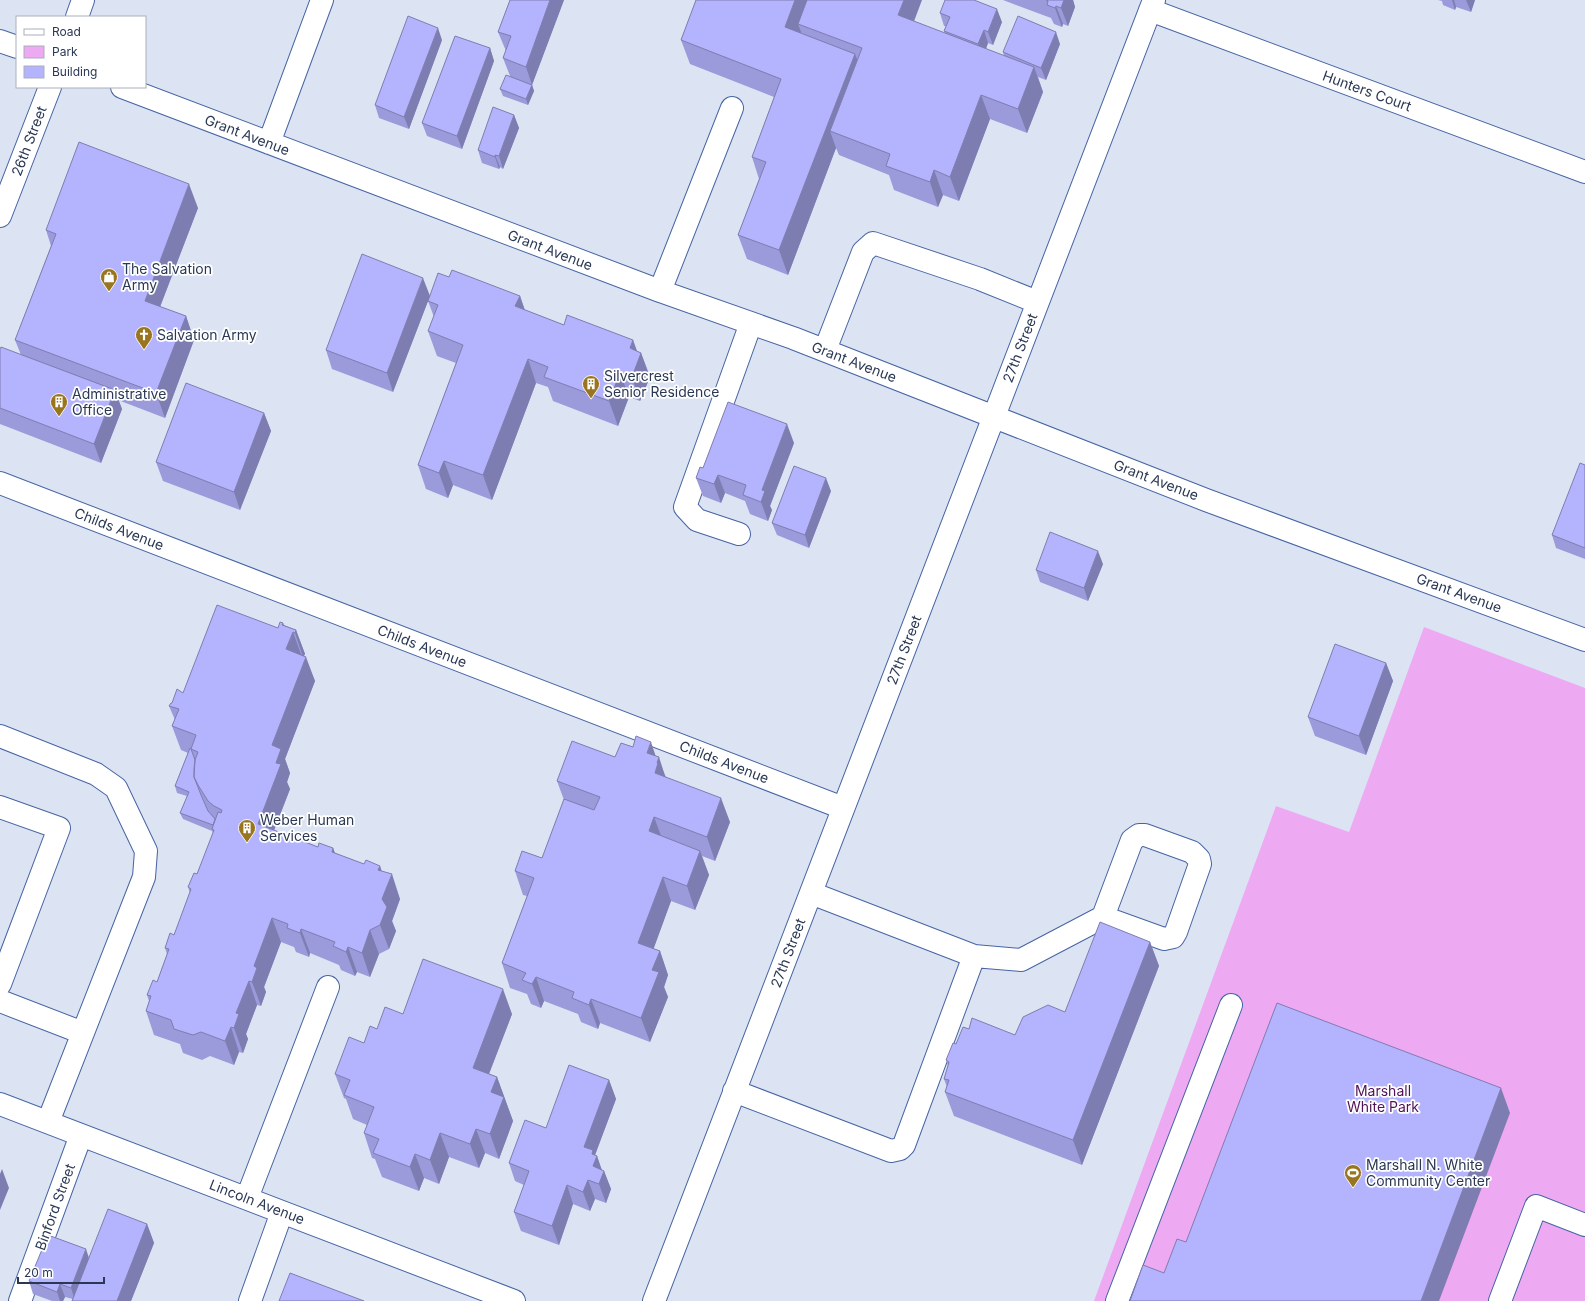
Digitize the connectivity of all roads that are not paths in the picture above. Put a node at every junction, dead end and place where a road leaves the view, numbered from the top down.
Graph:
1 (83, 0) edge
2 (322, 0) edge
3 (1152, 5) edge
4 (77, 16) edge
5 (0, 41) edge
6 (16, 47) edge
7 (50, 88) edge
8 (125, 88) edge
9 (732, 108) dead end
10 (269, 143) junction
11 (1585, 172) edge
12 (0, 216) edge
13 (660, 291) junction
14 (1038, 302) junction
15 (751, 323) junction
16 (825, 350) junction
17 (994, 417) junction
18 (0, 483) edge
19 (739, 534) dead end
20 (1585, 640) edge
21 (0, 736) edge
22 (0, 807) edge
23 (843, 808) junction
24 (811, 893) junction
25 (1103, 917) junction
26 (974, 956) junction
27 (0, 984) edge
28 (328, 987) dead end
29 (0, 1000) edge
30 (1231, 1005) dead end
31 (83, 1033) junction
32 (734, 1091) junction
33 (0, 1104) edge
34 (48, 1122) junction
35 (81, 1135) junction
36 (247, 1198) junction
37 (282, 1212) junction
38 (1585, 1225) edge
39 (20, 1301) edge
40 (250, 1301) edge
41 (514, 1301) edge
42 (654, 1301) edge
43 (1117, 1301) edge
44 (1500, 1301) edge

1 - 4 street
2 - 10 street
3 - 11 street, Hunters Court
3 - 14 street, 27th Street
5 - 6 street
7 - 12 street, 26th Street
8 - 10 street, Grant Avenue
9 - 13 street
10 - 13 street, Grant Avenue
13 - 15 street, Grant Avenue
14 - 16 street
14 - 17 street, 27th Street
15 - 16 street, Grant Avenue
15 - 19 street
16 - 17 street, Grant Avenue
17 - 20 street, Grant Avenue
17 - 23 street, 27th Street
18 - 23 street, Childs Avenue
21 - 31 street
22 - 27 street
23 - 24 street, 27th Street
24 - 26 street
24 - 32 street, 27th Street
25 - 25 street
25 - 26 street
26 - 32 street
28 - 36 street
29 - 31 street
30 - 43 street
31 - 34 street
32 - 42 street, 27th Street
33 - 34 street, Lincoln Avenue
34 - 35 street, Lincoln Avenue
35 - 36 street, Lincoln Avenue
35 - 39 street, Binford Street
36 - 37 street, Lincoln Avenue
37 - 40 street
37 - 41 street, Lincoln Avenue
38 - 44 street

